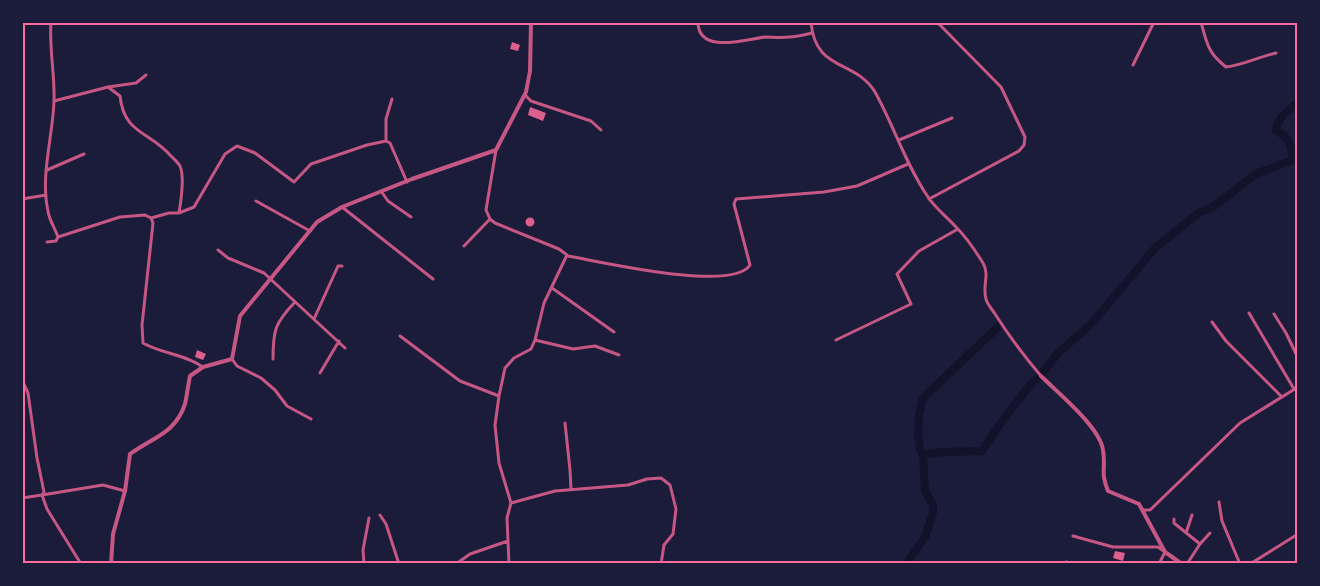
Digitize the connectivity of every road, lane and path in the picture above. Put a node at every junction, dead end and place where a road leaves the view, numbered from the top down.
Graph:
1 (51, 22) edge
2 (531, 22) edge
3 (698, 22) edge
4 (811, 22) edge
5 (937, 22) edge
6 (1154, 22) edge
7 (1201, 22) edge
8 (812, 33) junction
9 (1276, 53) dead end
10 (1133, 65) dead end
11 (146, 75) dead end
12 (108, 87) junction
13 (525, 95) junction
14 (392, 99) dead end
15 (54, 101) junction
16 (952, 118) dead end
17 (601, 130) dead end
18 (899, 140) junction
19 (386, 141) junction
20 (496, 150) junction
21 (84, 154) dead end
22 (908, 164) junction
23 (47, 170) junction
24 (407, 182) junction
25 (381, 191) junction
26 (46, 195) junction
27 (22, 199) edge
28 (929, 199) junction
29 (256, 201) dead end
30 (342, 207) junction
31 (179, 213) junction
32 (151, 218) junction
33 (411, 218) dead end
34 (490, 219) junction
35 (958, 229) junction
36 (310, 231) junction
37 (58, 237) junction
38 (47, 243) dead end
39 (464, 246) dead end
40 (218, 250) dead end
41 (567, 255) junction
42 (342, 266) dead end
43 (271, 279) junction
44 (433, 279) dead end
45 (552, 288) junction
46 (295, 302) junction
47 (1249, 313) dead end
48 (1274, 314) dead end
49 (314, 319) junction
50 (1212, 322) dead end
51 (614, 332) dead end
52 (400, 336) dead end
53 (536, 340) junction
54 (836, 340) dead end
55 (339, 341) junction
56 (345, 348) dead end
57 (619, 354) dead end
58 (273, 358) dead end
59 (1298, 358) edge
60 (231, 359) junction
61 (203, 367) junction
62 (320, 373) dead end
63 (1041, 375) joint
64 (22, 380) edge
65 (1296, 389) edge
66 (499, 396) junction
67 (1281, 396) junction
68 (311, 419) dead end
69 (565, 423) dead end
70 (570, 489) junction
71 (125, 491) junction
72 (42, 495) junction
73 (22, 498) edge
74 (1219, 502) dead end
75 (511, 503) junction
76 (1143, 510) junction
77 (1192, 514) dead end
78 (380, 515) dead end
79 (369, 518) dead end
80 (1174, 519) dead end
81 (1186, 533) junction
82 (1210, 533) dead end
83 (1298, 534) edge
84 (1072, 536) dead end
85 (508, 541) junction
86 (1200, 544) junction
87 (1165, 552) junction
88 (1066, 562) dead end
89 (81, 564) edge
90 (111, 564) edge
91 (364, 564) edge
92 (399, 564) edge
93 (456, 564) edge
94 (509, 564) edge
95 (661, 564) edge
96 (1074, 564) edge
97 (1159, 564) edge
98 (1182, 564) edge
99 (1187, 564) edge
100 (1240, 564) edge
101 (1250, 564) edge

1 - 15 street
2 - 13 street
3 - 8 street
4 - 8 street
5 - 28 street
6 - 10 street
7 - 9 street
8 - 18 street
11 - 12 street
12 - 15 street
12 - 31 street
13 - 17 street
13 - 20 street
14 - 19 street
15 - 23 street
16 - 18 street
18 - 22 street
19 - 24 street
19 - 31 street
20 - 24 street
20 - 34 street
21 - 23 street
22 - 28 street
22 - 41 street
23 - 26 street
24 - 25 street
25 - 30 street
25 - 33 street
26 - 27 street
26 - 37 street
28 - 35 street
29 - 36 street
30 - 36 street
30 - 44 street
31 - 32 street
32 - 37 street
32 - 61 street
34 - 39 street
34 - 41 street
35 - 54 street
35 - 63 street
36 - 43 street
37 - 38 street
40 - 43 street
41 - 45 street
42 - 49 street
43 - 46 street
43 - 60 street
45 - 51 street
45 - 53 street
46 - 49 street
46 - 58 street
47 - 65 street
48 - 59 street
49 - 55 street
50 - 67 street
52 - 66 street
53 - 57 street
53 - 66 street
55 - 56 street
55 - 62 street
60 - 61 street
60 - 68 street
61 - 71 street
63 - 76 street
64 - 72 street
65 - 67 street
66 - 75 street
67 - 76 street
69 - 70 street
70 - 75 street
70 - 95 street
71 - 72 street
71 - 90 street
72 - 73 street
72 - 89 street
74 - 100 street
75 - 85 street
76 - 87 street
77 - 81 street
78 - 92 street
79 - 91 street
80 - 81 street
81 - 86 street
82 - 86 street
83 - 101 street
84 - 87 street
85 - 93 street
85 - 94 street
86 - 99 street
87 - 97 street
87 - 98 street
88 - 96 street

